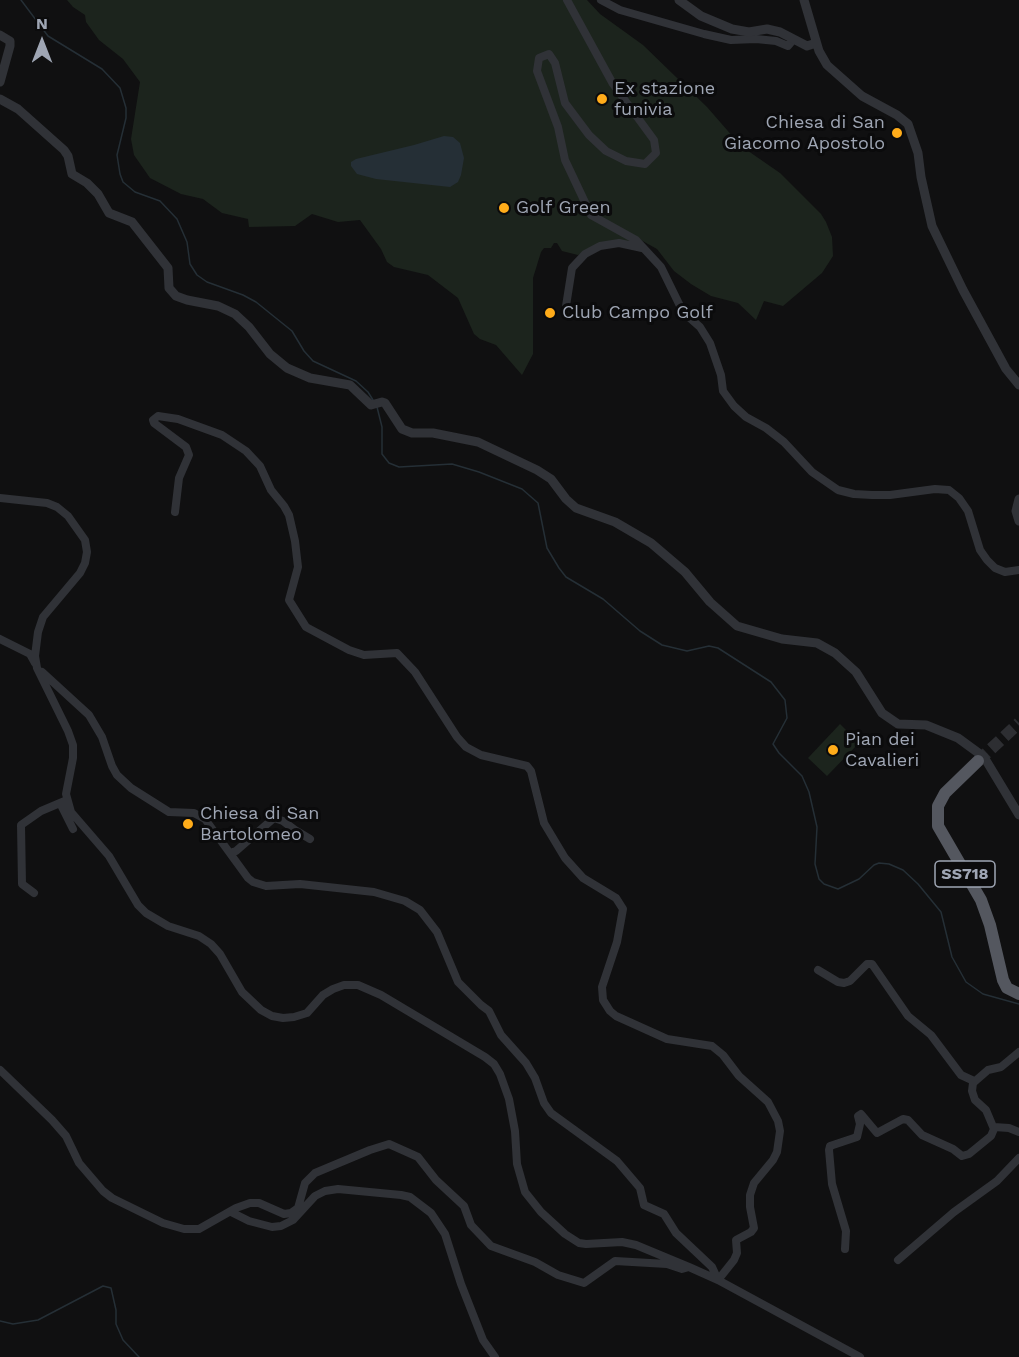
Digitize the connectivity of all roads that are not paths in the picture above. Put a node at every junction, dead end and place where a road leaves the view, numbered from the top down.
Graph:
1 (567, 0) edge
2 (601, 0) edge
3 (679, 0) edge
4 (804, 0) edge
5 (0, 35) edge
6 (793, 40) junction
7 (816, 43) junction
8 (0, 82) edge
9 (0, 99) edge
10 (646, 251) junction
11 (566, 306) dead end
12 (1019, 385) edge
13 (0, 498) edge
14 (1019, 499) edge
15 (175, 512) dead end
16 (1019, 521) edge
17 (1019, 570) edge
18 (0, 639) edge
19 (37, 668) junction
20 (978, 761) tunnel mouth
21 (63, 801) junction
22 (1019, 815) edge
23 (73, 829) dead end
24 (310, 839) dead end
25 (230, 853) junction
26 (34, 893) dead end
27 (818, 970) dead end
28 (1019, 994) edge
29 (1019, 1052) edge
30 (0, 1070) edge
31 (974, 1081) junction
32 (994, 1127) junction
33 (1019, 1132) edge
34 (1019, 1158) edge
35 (298, 1211) junction
36 (231, 1212) junction
37 (845, 1249) dead end
38 (898, 1260) dead end
39 (689, 1267) junction
40 (718, 1280) junction
41 (495, 1357) edge
42 (860, 1357) edge

1 - 10 street
2 - 6 street
3 - 6 street
4 - 7 street
5 - 8 street
6 - 7 street
7 - 12 street
9 - 22 street
10 - 11 street
10 - 17 street
13 - 19 street
14 - 16 street
15 - 40 street
18 - 19 street
19 - 21 street
19 - 25 street
20 - 28 highway, SS718
21 - 23 street
21 - 26 street
21 - 39 street
24 - 25 street
25 - 40 street
27 - 31 street
29 - 31 street
30 - 36 street
31 - 32 street
32 - 33 street
32 - 37 street
34 - 38 street
35 - 36 street
35 - 36 street
35 - 39 street
35 - 41 street
39 - 40 street
40 - 42 street

